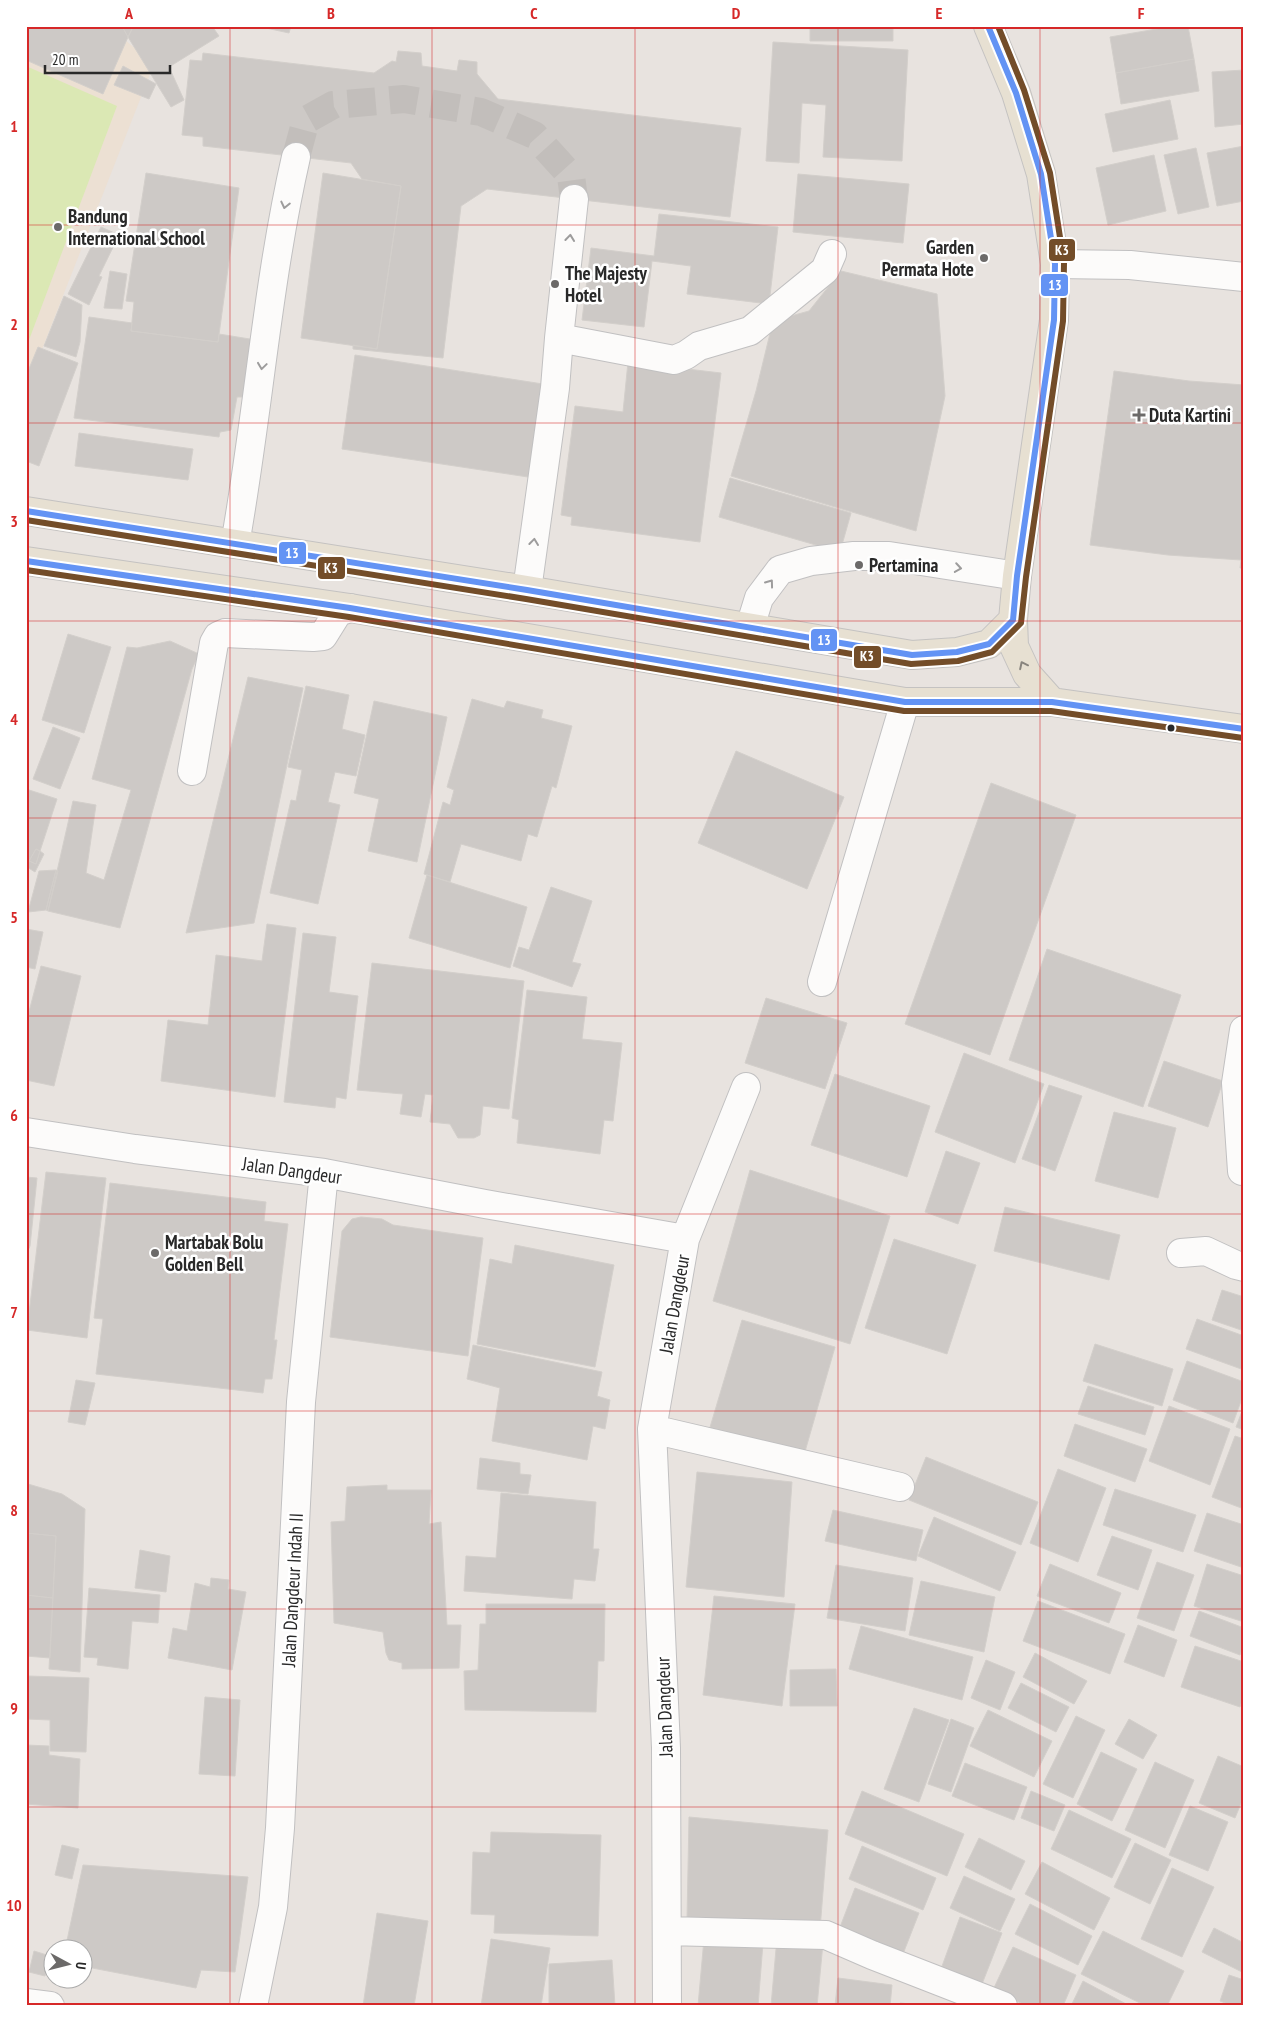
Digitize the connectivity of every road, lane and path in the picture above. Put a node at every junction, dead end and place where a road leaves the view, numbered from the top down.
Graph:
1 (988, 26) edge
2 (296, 157) tunnel mouth
3 (574, 199) tunnel mouth
4 (832, 254) dead end
5 (1055, 264) junction
6 (1244, 277) edge
7 (559, 338) junction
8 (26, 511) edge
9 (235, 544) junction
10 (26, 561) edge
11 (1017, 576) junction
12 (527, 590) junction
13 (350, 608) junction
14 (1013, 620) junction
15 (750, 627) junction
16 (905, 702) junction
17 (1052, 702) junction
18 (1244, 730) edge
19 (192, 771) dead end
20 (822, 982) dead end
21 (1244, 1030) edge
22 (746, 1087) dead end
23 (26, 1132) edge
24 (1242, 1171) dead end
25 (324, 1172) junction
26 (685, 1239) junction
27 (1181, 1253) dead end
28 (1244, 1266) edge
29 (652, 1429) junction
30 (900, 1488) dead end
31 (667, 1932) junction
32 (26, 2003) edge
33 (50, 2006) edge
34 (253, 2006) edge
35 (667, 2006) edge
36 (1003, 2006) edge

1 - 5 main road
2 -> 9 street
7 -> 3 street
4 - 7 street
5 - 6 street
5 - 11 main road
12 -> 7 street
8 - 9 main road
9 - 12 main road
10 - 13 main road
11 - 14 main road
15 -> 11 street
12 - 15 main road
13 - 16 main road
13 - 19 street
14 - 15 main road
17 -> 14 main road
16 - 17 main road
16 - 20 street
17 - 18 main road
21 - 24 street
22 - 26 street
23 - 25 street, Jalan Dangdeur
25 - 26 street, Jalan Dangdeur
25 - 34 street, Jalan Dangdeur Indah II
26 - 29 street, Jalan Dangdeur
27 - 28 street
29 - 30 street
29 - 31 street, Jalan Dangdeur
31 - 35 street, Jalan Dangdeur
31 - 36 street
32 - 33 street

